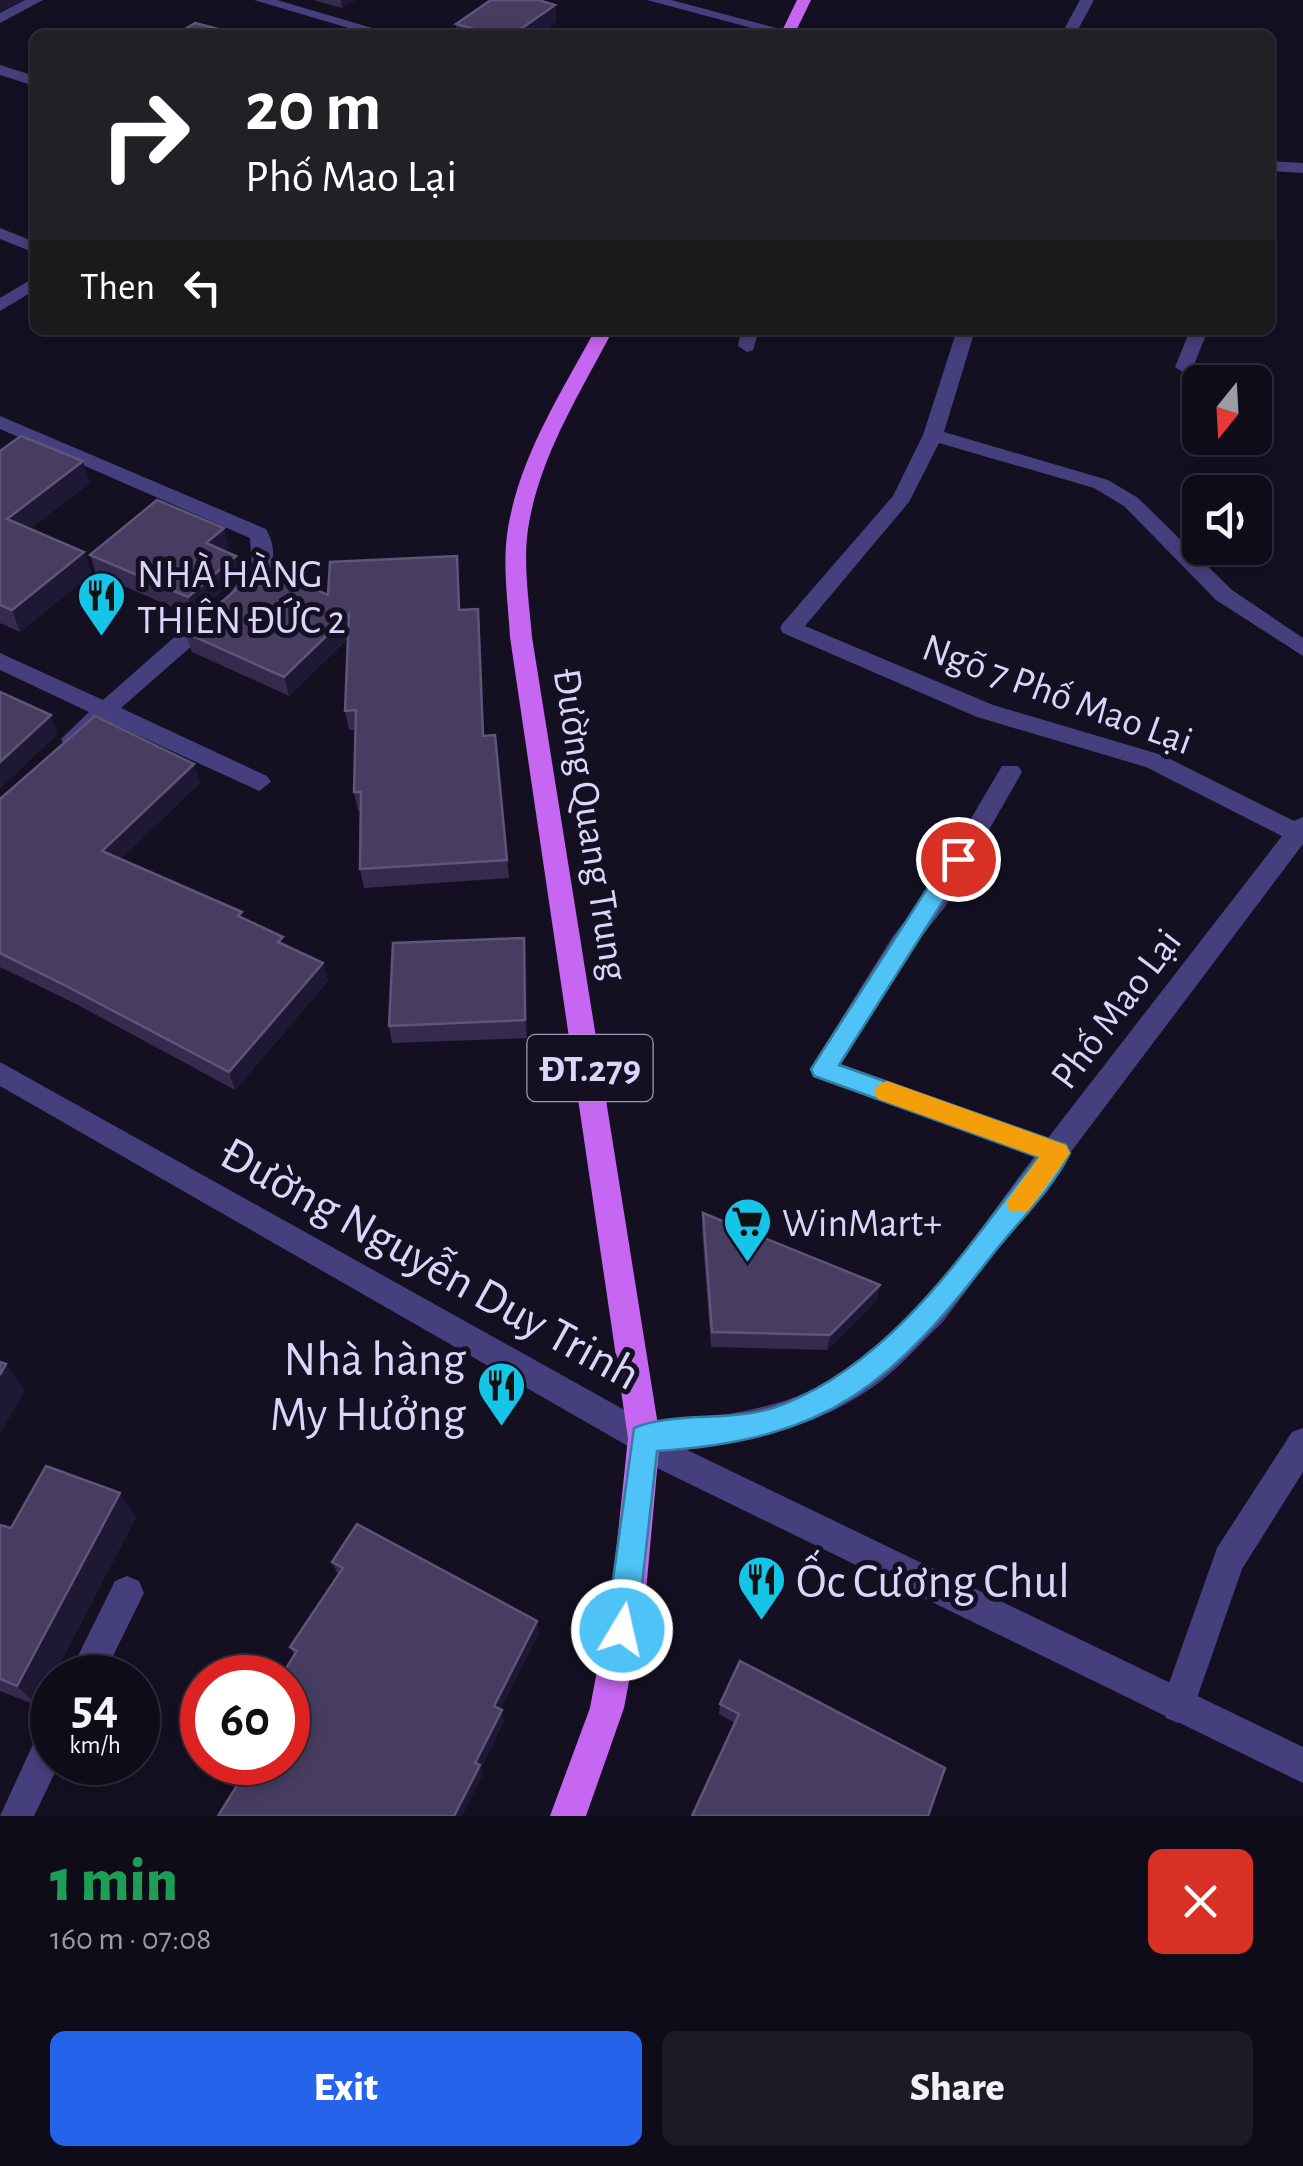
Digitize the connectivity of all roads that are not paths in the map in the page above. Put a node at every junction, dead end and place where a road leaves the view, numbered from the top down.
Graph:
1 (36, 0) edge
2 (261, 0) edge
3 (654, 0) edge
4 (804, 0) edge
5 (1087, 0) edge
6 (0, 18) edge
7 (371, 30) edge
8 (772, 30) edge
9 (790, 30) edge
10 (1071, 30) edge
11 (0, 70) edge
12 (30, 79) edge
13 (1275, 166) edge
14 (1303, 168) edge
15 (0, 233) edge
16 (30, 246) edge
17 (30, 285) edge
18 (0, 306) edge
19 (602, 335) edge
20 (964, 335) edge
21 (1197, 335) edge
22 (1185, 365) edge
23 (0, 422) edge
24 (932, 435) junction
25 (1303, 649) edge
26 (0, 661) edge
27 (103, 710) junction
28 (52, 759) edge
29 (1010, 772) dead end
30 (259, 782) dead end
31 (1300, 830) edge
32 (0, 1073) edge
33 (1057, 1153) junction
34 (644, 1438) junction
35 (1303, 1443) edge
36 (127, 1593) dead end
37 (96, 1655) edge
38 (1178, 1706) junction
39 (1303, 1765) edge
40 (30, 1785) edge
41 (15, 1816) edge
42 (568, 1816) edge

1 - 6 street
2 - 7 street
3 - 8 street
4 - 9 main road
5 - 10 street
11 - 12 street
13 - 14 street
15 - 16 street
17 - 18 street
19 - 34 main road, Đường Quang Trung / ĐT.279
20 - 24 street
21 - 22 street
23 - 27 street
24 - 25 street
24 - 31 street, Ngõ 7 Phố Mao Lại
26 - 27 street
27 - 28 street
27 - 30 street
29 - 33 street
31 - 33 street, Phố Mao Lại
32 - 34 street, Đường Nguyễn Duy Trinh
33 - 34 street, Phố Mao Lại
34 - 38 street, Đường Nguyễn Duy Trinh
34 - 42 main road, Đường Quang Trung / ĐT.279
35 - 38 street
36 - 37 street
38 - 39 street, Đường Nguyễn Duy Trinh
40 - 41 street

